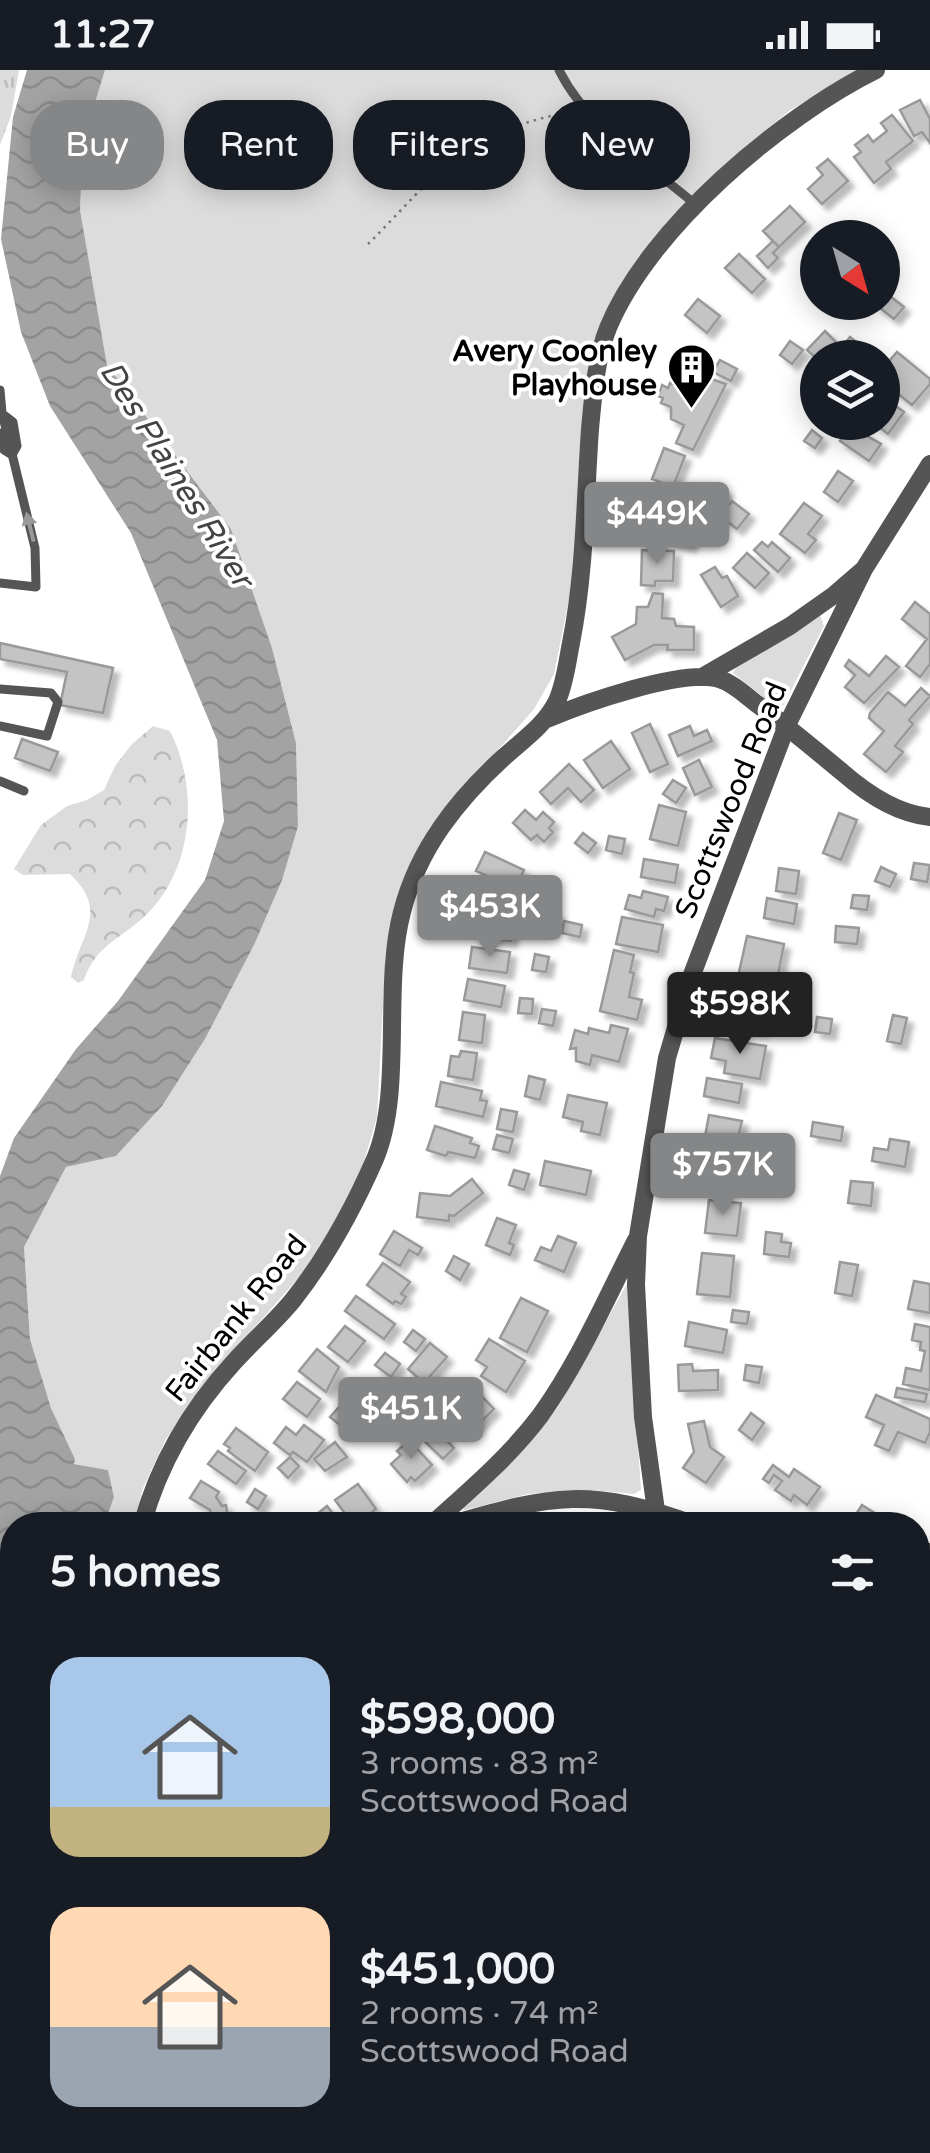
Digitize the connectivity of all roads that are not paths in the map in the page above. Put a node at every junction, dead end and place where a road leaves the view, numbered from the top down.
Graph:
1 (559, 70) edge
2 (876, 70) edge
3 (698, 206) junction
4 (0, 390) edge
5 (1, 416) edge
6 (0, 433) edge
7 (12, 455) junction
8 (930, 464) edge
9 (864, 570) junction
10 (0, 583) edge
11 (701, 677) junction
12 (0, 689) edge
13 (547, 719) junction
14 (0, 726) edge
15 (787, 726) junction
16 (0, 781) edge
17 (24, 790) dead end
18 (930, 818) edge
19 (638, 1236) junction
20 (146, 1512) edge
21 (446, 1512) edge
22 (495, 1512) edge
23 (643, 1512) edge
24 (655, 1512) edge

1 - 3 lane
2 - 3 street, Fairbank Road
3 - 13 street, Fairbank Road
4 - 5 lane
5 - 7 lane
6 - 7 lane
10 -> 7 lane
8 - 9 street, Scottswood Road
9 - 11 street, Scottswood Road
9 - 15 street, Scottswood Road
11 - 13 street
11 - 15 street
12 - 14 lane
13 - 20 street, Fairbank Road
15 - 18 street
15 - 19 street, Scottswood Road
16 - 17 lane
19 - 21 street, Scottswood Road
19 - 24 street, Scottswood Road
22 - 23 street

